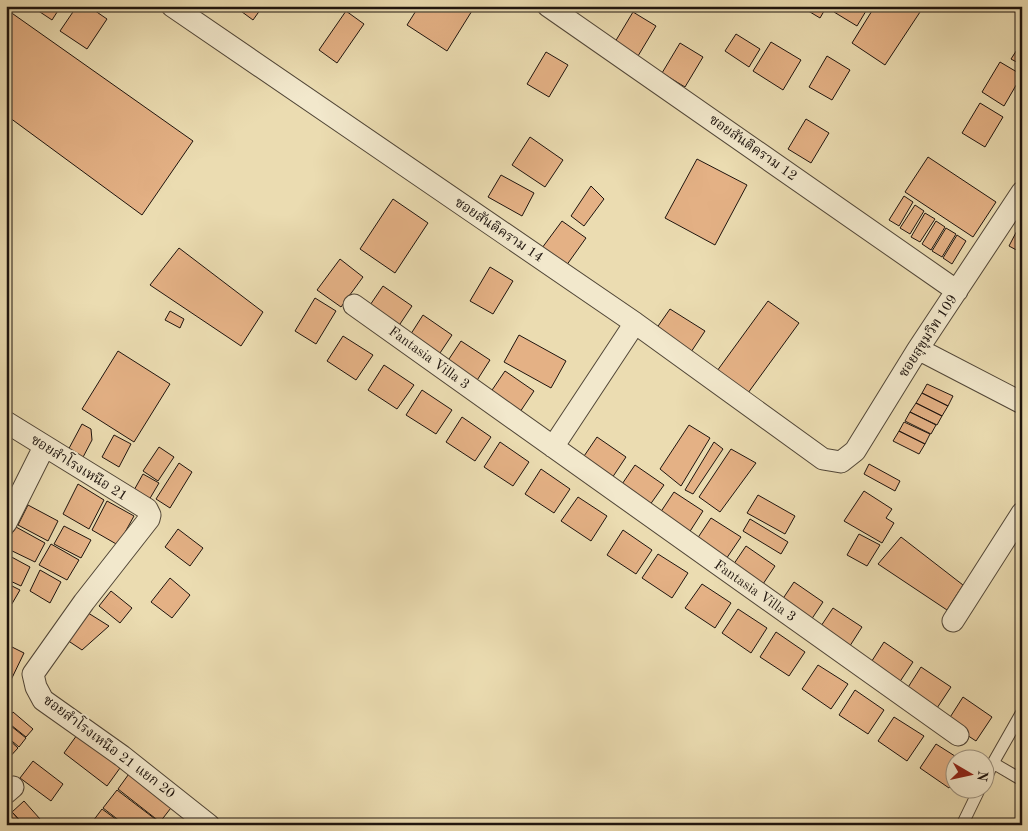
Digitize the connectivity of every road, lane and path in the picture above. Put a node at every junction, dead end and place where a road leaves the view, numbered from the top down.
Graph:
1 (172, 6) edge
2 (548, 6) edge
3 (1020, 200) edge
4 (957, 291) junction
5 (354, 305) dead end
6 (635, 323) junction
7 (918, 349) junction
8 (1022, 403) edge
9 (6, 422) edge
10 (44, 447) junction
11 (552, 447) junction
12 (823, 459) joint
13 (1022, 513) edge
14 (150, 515) joint
15 (6, 523) edge
16 (953, 621) dead end
17 (1022, 712) edge
18 (958, 735) dead end
19 (996, 758) edge
20 (996, 765) edge
21 (1022, 780) edge
22 (975, 798) edge
23 (963, 824) edge
24 (209, 825) edge

1 - 6 street, ซอยสันติคราม 14
2 - 4 street, ซอยสันติคราม 12
3 - 4 street, ซอยสุขุมวิท 109
4 - 7 street, ซอยสุขุมวิท 109
5 - 11 street, Fantasia Villa 3
6 - 11 street
6 - 12 street, ซอยสันติคราม 14
7 - 8 street
7 - 12 street, ซอยสุขุมวิท 109
9 - 10 street, ซอยสำโรงเหนือ 21
10 - 14 street, ซอยสำโรงเหนือ 21
10 - 15 street
11 - 18 street, Fantasia Villa 3
13 - 16 street
14 - 24 street, ซอยสำโรงเหนือ 21 แยก 20
17 - 19 lane
20 - 21 lane
22 - 23 lane

